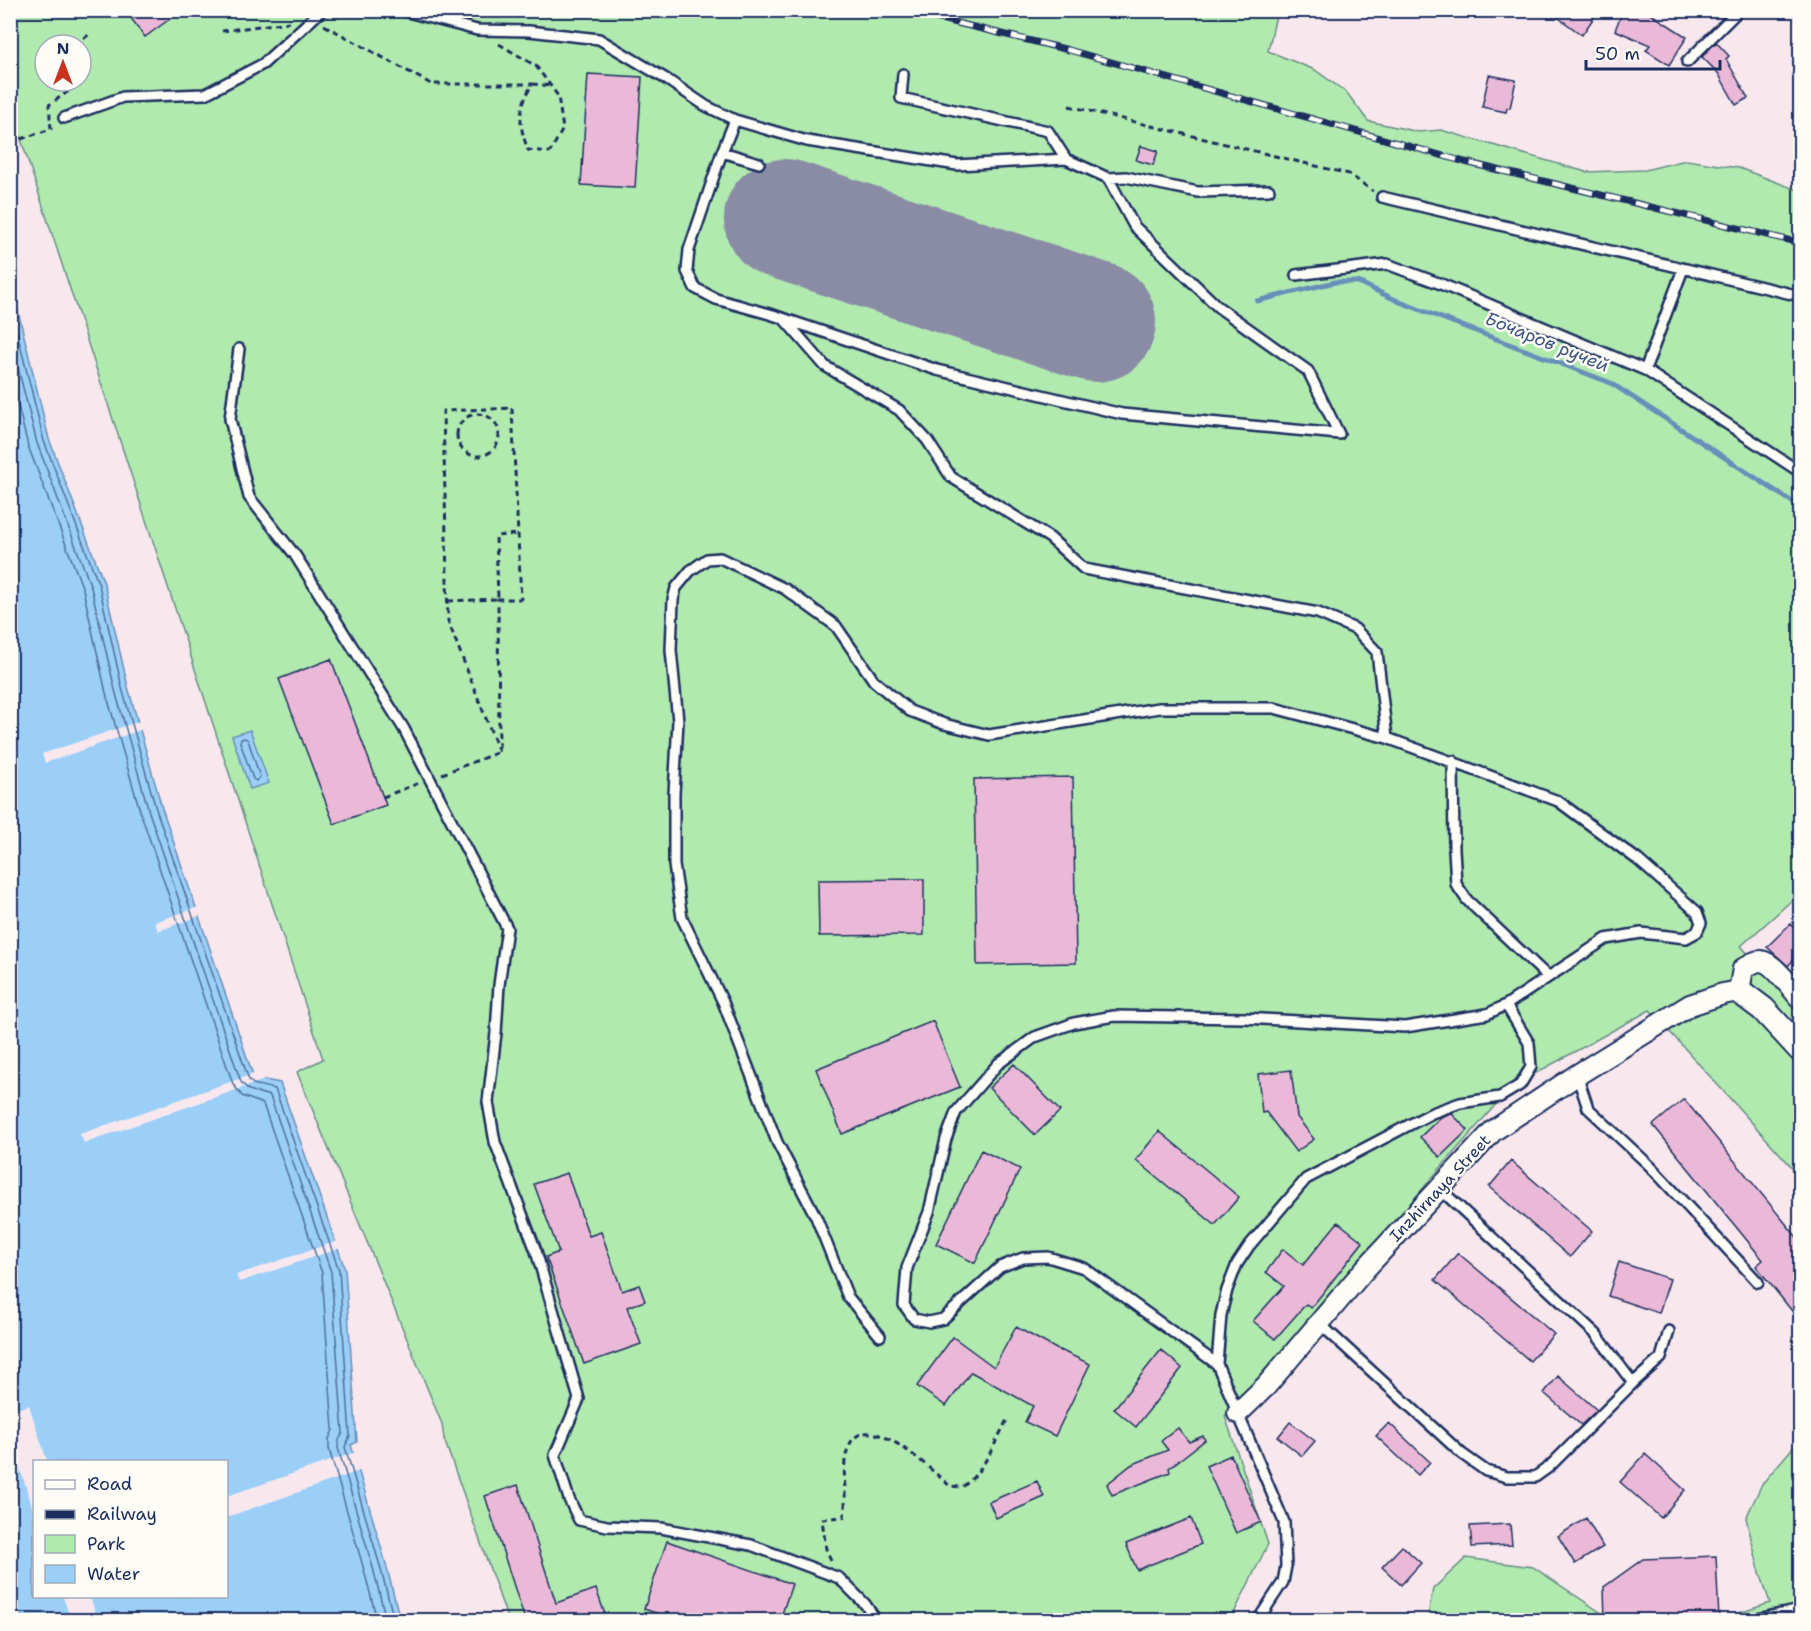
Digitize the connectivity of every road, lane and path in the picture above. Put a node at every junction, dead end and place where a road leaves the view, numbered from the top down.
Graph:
1 (322, 10) edge
2 (400, 10) edge
3 (1739, 10) edge
4 (312, 15) edge
5 (477, 30) junction
6 (222, 31) dead end
7 (1688, 62) dead end
8 (903, 74) dead end
9 (532, 84) junction
10 (550, 86) junction
11 (66, 93) edge
12 (1069, 106) dead end
13 (64, 118) dead end
14 (735, 120) junction
15 (21, 139) dead end
16 (722, 152) junction
17 (1066, 159) junction
18 (759, 163) dead end
19 (1108, 178) junction
20 (1269, 190) dead end
21 (1382, 197) joint
22 (1683, 268) junction
23 (1296, 275) dead end
24 (1800, 296) edge
25 (784, 318) junction
26 (240, 349) dead end
27 (1645, 370) junction
28 (478, 412) junction
29 (1800, 472) edge
30 (517, 534) junction
31 (498, 599) junction
32 (448, 601) junction
33 (1387, 738) junction
34 (1453, 761) junction
35 (1548, 977) junction
36 (1739, 991) junction
37 (1800, 998) edge
38 (1506, 1005) junction
39 (1800, 1050) edge
40 (1577, 1075) junction
41 (1440, 1189) junction
42 (1758, 1282) dead end
43 (1318, 1322) junction
44 (1668, 1331) dead end
45 (880, 1336) dead end
46 (1218, 1364) junction
47 (1633, 1383) junction
48 (1238, 1413) junction
49 (1008, 1418) dead end
50 (839, 1578) junction
51 (1800, 1610) edge
52 (876, 1620) edge
53 (1258, 1620) edge
54 (1753, 1620) edge

1 - 4 lane
2 - 5 lane
3 - 7 lane
4 - 6 path
4 - 9 path
4 - 13 lane
5 - 10 path
5 - 14 lane
8 - 17 lane
9 - 10 path
9 - 10 path
11 - 15 path
12 - 21 path
14 - 16 lane
14 - 17 lane
16 - 18 lane
16 - 25 lane
17 - 19 lane
19 - 20 lane
19 - 25 lane
21 - 22 lane
22 - 24 lane
22 - 27 lane
23 - 27 lane
25 - 33 lane
26 - 50 lane
27 - 29 lane
28 - 28 path
28 - 30 path
28 - 32 path
30 - 31 path
30 - 31 path
31 - 32 path
31 - 32 path
33 - 34 lane
33 - 45 lane
34 - 35 lane
34 - 35 lane
35 - 38 lane
36 - 37 street
36 - 39 street
36 - 40 street, Inzhirnaya Street
38 - 46 lane
38 - 46 lane
40 - 41 street, Inzhirnaya Street
40 - 42 lane
41 - 43 street, Inzhirnaya Street
41 - 47 lane
43 - 47 lane
43 - 48 street, Inzhirnaya Street
44 - 47 lane
46 - 48 lane
48 - 53 lane
49 - 50 path
50 - 52 lane
51 - 54 lane

